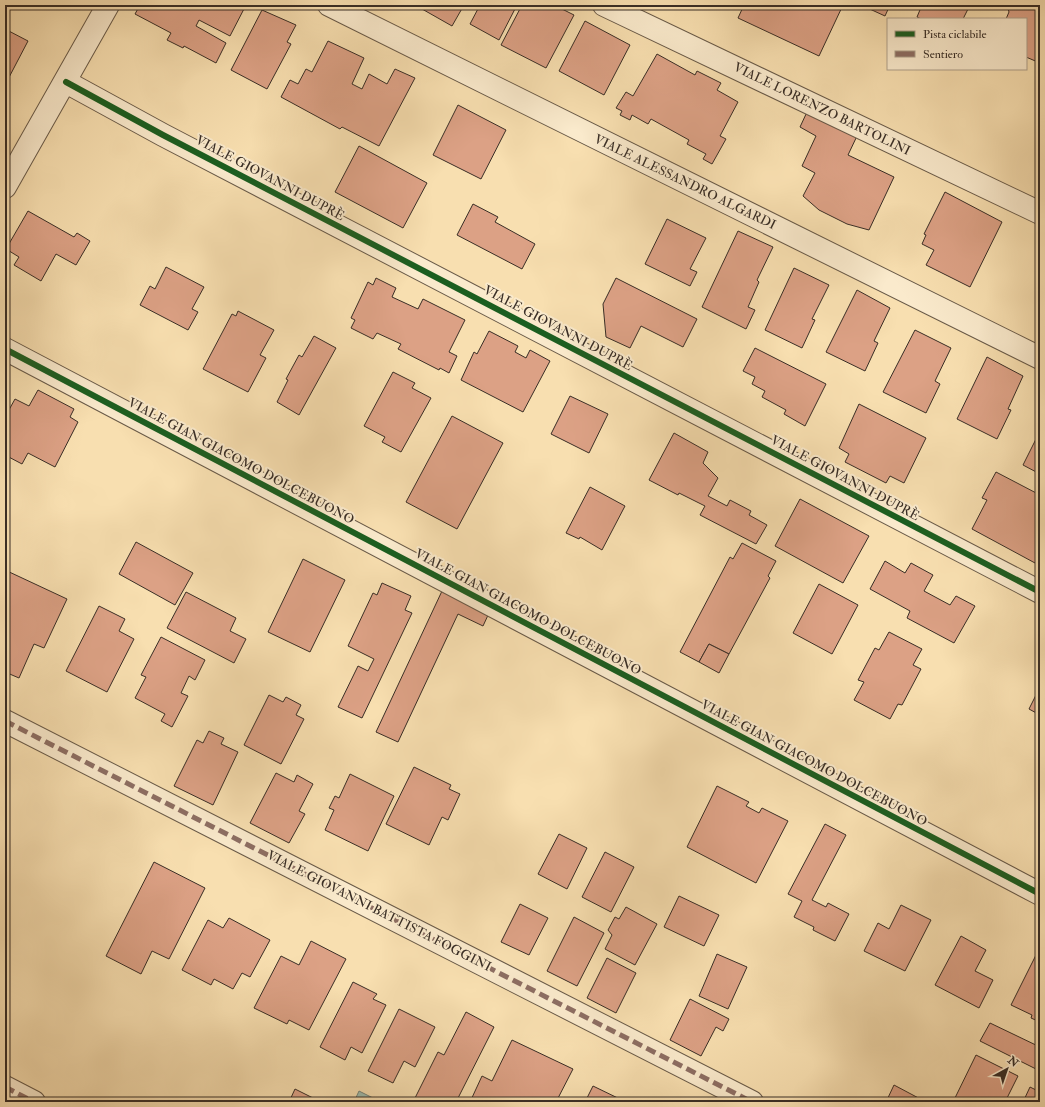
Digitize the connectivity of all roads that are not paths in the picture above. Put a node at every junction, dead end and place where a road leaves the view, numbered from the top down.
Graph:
1 (108, 5) edge
2 (329, 5) edge
3 (604, 5) edge
4 (66, 82) junction
5 (5, 187) edge
6 (1040, 213) edge
7 (5, 349) edge
8 (1040, 358) edge
9 (1040, 592) edge
10 (5, 721) edge
11 (1040, 894) edge
12 (5, 1088) edge
13 (34, 1102) edge
14 (752, 1102) edge

1 - 4 street
2 - 8 street, VIALE ALESSANDRO ALGARDI
3 - 6 street, VIALE LORENZO BARTOLINI
4 - 5 street
4 - 9 street, VIALE GIOVANNI DUPRÈ
7 - 11 street, VIALE GIAN GIACOMO DOLCEBUONO
10 - 14 street, VIALE GIOVANNI BATTISTA FOGGINI
12 - 13 street

